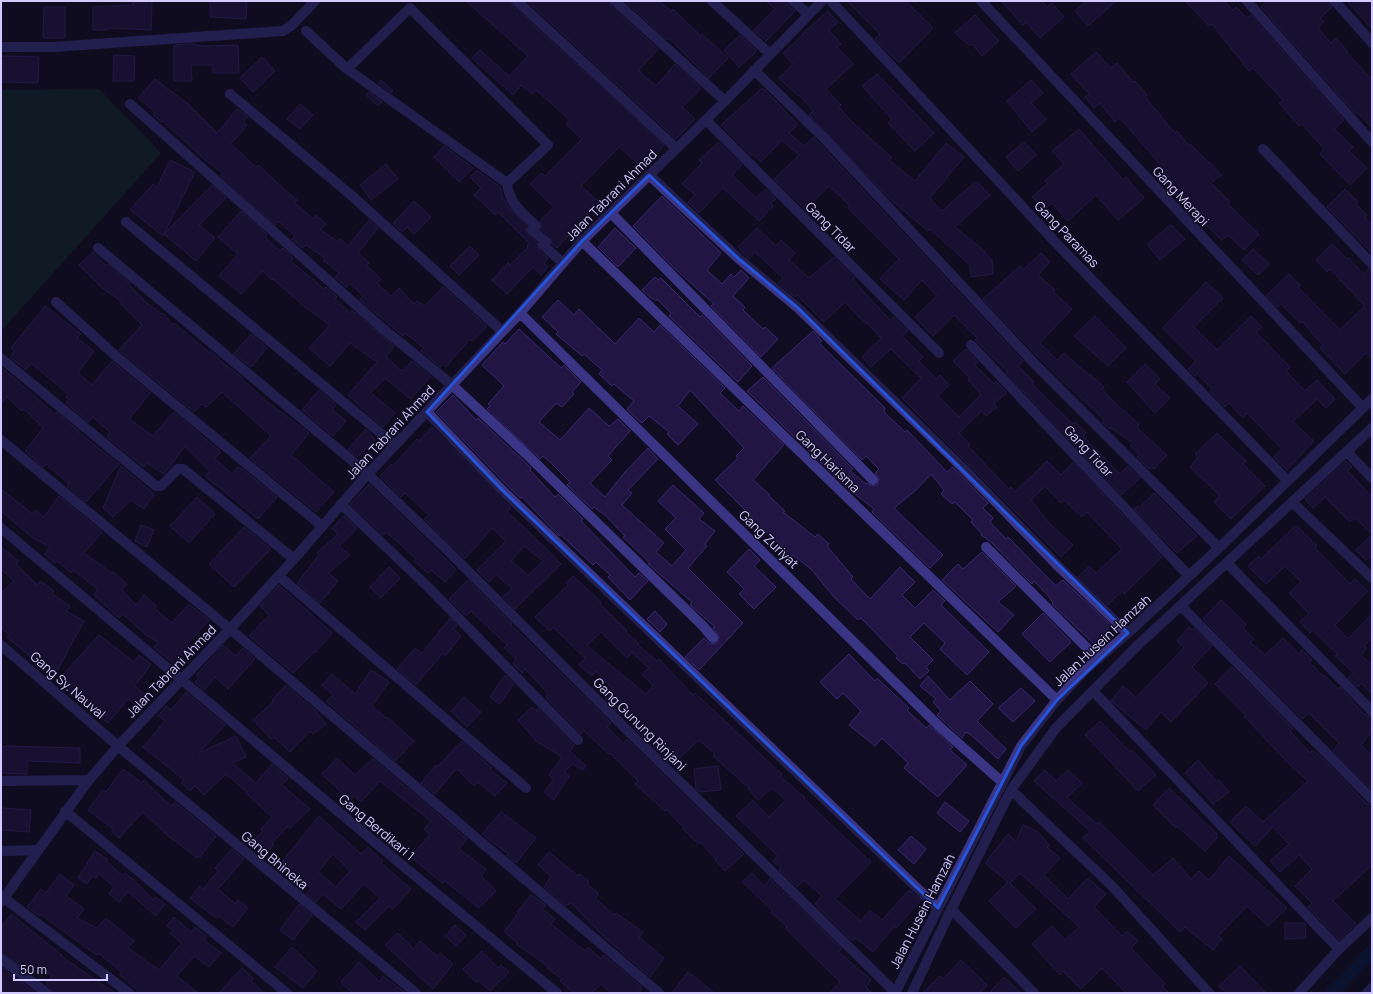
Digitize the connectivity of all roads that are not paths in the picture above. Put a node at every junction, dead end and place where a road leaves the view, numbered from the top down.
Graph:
1 (315, 1) edge
2 (517, 1) edge
3 (615, 1) edge
4 (712, 1) edge
5 (793, 1) edge
6 (822, 1) edge
7 (831, 1) edge
8 (981, 1) edge
9 (1247, 1) edge
10 (1335, 1) edge
11 (808, 14) junction
12 (306, 31) dead end
13 (1372, 43) edge
14 (1, 47) edge
15 (770, 54) junction
16 (347, 69) junction
17 (754, 70) junction
18 (230, 94) dead end
19 (725, 101) junction
20 (130, 104) dead end
21 (706, 120) junction
22 (1372, 142) edge
23 (676, 148) junction
24 (1263, 149) dead end
25 (649, 175) junction
26 (507, 183) junction
27 (611, 213) junction
28 (126, 222) dead end
29 (582, 241) junction
30 (98, 248) dead end
31 (563, 263) junction
32 (1372, 264) edge
33 (56, 302) dead end
34 (520, 313) junction
35 (502, 331) junction
36 (971, 345) dead end
37 (939, 353) dead end
38 (2, 358) dead end
39 (451, 384) junction
40 (1372, 399) edge
41 (1363, 408) junction
42 (427, 412) junction
43 (1372, 428) edge
44 (1, 440) edge
45 (395, 445) junction
46 (1346, 452) junction
47 (368, 474) junction
48 (1372, 478) edge
49 (873, 480) dead end
50 (1288, 481) junction
51 (1292, 502) junction
52 (341, 504) junction
53 (322, 526) junction
54 (1, 528) edge
55 (986, 547) dead end
56 (1219, 548) junction
57 (294, 559) junction
58 (1228, 564) junction
59 (1188, 575) junction
60 (279, 576) junction
61 (1372, 578) edge
62 (1182, 606) junction
63 (230, 629) junction
64 (1128, 633) junction
65 (713, 638) dead end
66 (1, 645) edge
67 (1098, 659) junction
68 (181, 680) junction
69 (1093, 691) junction
70 (1057, 700) junction
71 (1372, 711) edge
72 (578, 740) dead end
73 (118, 746) junction
74 (88, 780) junction
75 (1, 781) edge
76 (1002, 782) junction
77 (526, 788) dead end
78 (1011, 790) junction
79 (1372, 799) edge
80 (66, 811) junction
81 (38, 850) junction
82 (1, 851) edge
83 (2, 900) edge
84 (938, 908) junction
85 (951, 909) junction
86 (1372, 918) edge
87 (1340, 949) junction
88 (1, 959) edge
89 (1372, 988) edge
90 (47, 993) edge
91 (129, 993) edge
92 (286, 993) edge
93 (416, 993) edge
94 (557, 993) edge
95 (658, 993) edge
96 (895, 993) edge
97 (912, 993) edge
98 (1034, 993) edge
99 (1209, 993) edge
100 (1299, 993) edge
101 (1367, 993) edge

1 - 14 street
2 - 23 street
3 - 19 street
4 - 15 street
5 - 11 street
6 - 11 street, Jalan Tabrani Ahmad
7 - 50 street, Gang Paramas
8 - 41 street, Gang Merapi
9 - 22 street
10 - 13 street
11 - 15 street, Jalan Tabrani Ahmad
12 - 16 street
15 - 17 street, Jalan Tabrani Ahmad
16 - 26 street
16 - 26 street
17 - 19 street, Jalan Tabrani Ahmad
17 - 56 street
18 - 35 street
19 - 21 street, Jalan Tabrani Ahmad
20 - 39 street
21 - 23 street, Jalan Tabrani Ahmad
21 - 37 street, Gang Tidar
23 - 25 street, Jalan Tabrani Ahmad
24 - 32 street
25 - 27 street, Jalan Tabrani Ahmad
25 - 64 street
26 - 31 street
27 - 29 street, Jalan Tabrani Ahmad
27 - 49 street
28 - 45 street
29 - 31 street, Jalan Tabrani Ahmad
29 - 70 street, Gang Harisma
30 - 47 street, Gang Gunung Rinjani
31 - 34 street, Jalan Tabrani Ahmad
33 - 53 street
34 - 35 street, Jalan Tabrani Ahmad
34 - 76 street, Gang Zuriyat
35 - 39 street, Jalan Tabrani Ahmad
36 - 59 street, Gang Tidar
38 - 57 street
39 - 42 street, Jalan Tabrani Ahmad
39 - 65 street
40 - 41 street, Jalan Husein Hamzah
41 - 50 street, Jalan Husein Hamzah
42 - 45 street, Jalan Tabrani Ahmad
42 - 84 street
43 - 46 street, Jalan Husein Hamzah
44 - 63 street
45 - 47 street, Jalan Tabrani Ahmad
46 - 48 street
46 - 51 street, Jalan Husein Hamzah
47 - 52 street, Jalan Tabrani Ahmad
47 - 96 street, Gang Gunung Rinjani
50 - 56 street, Jalan Husein Hamzah
51 - 58 street, Jalan Husein Hamzah
51 - 61 street
52 - 53 street, Jalan Tabrani Ahmad
52 - 72 street
53 - 57 street, Jalan Tabrani Ahmad
54 - 68 street, Gang Berdikari 1
55 - 67 street
56 - 59 street, Jalan Husein Hamzah
57 - 60 street, Jalan Tabrani Ahmad
58 - 62 street, Jalan Husein Hamzah
58 - 71 street
59 - 64 street, Jalan Husein Hamzah
60 - 63 street, Jalan Tabrani Ahmad
60 - 77 street
62 - 69 street, Jalan Husein Hamzah
62 - 79 street
63 - 68 street, Jalan Tabrani Ahmad
63 - 95 street
64 - 67 street, Jalan Husein Hamzah
66 - 73 street, Gang Sy. Nauval
67 - 70 street, Jalan Husein Hamzah
68 - 73 street, Jalan Tabrani Ahmad
68 - 94 street, Gang Berdikari 1
69 - 78 street, Jalan Husein Hamzah
69 - 87 street
70 - 76 street, Jalan Husein Hamzah
73 - 74 street, Jalan Tabrani Ahmad
73 - 93 street, Gang Bhineka
74 - 75 street
74 - 80 street, Jalan Tabrani Ahmad
76 - 84 street, Jalan Husein Hamzah
78 - 85 street, Jalan Husein Hamzah
78 - 99 street
80 - 81 street, Jalan Tabrani Ahmad
80 - 92 street
81 - 82 street
81 - 83 street, Jalan Tabrani Ahmad
83 - 91 street
84 - 96 street, Jalan Husein Hamzah
85 - 97 street, Jalan Husein Hamzah
85 - 98 street
86 - 87 street
87 - 100 street
88 - 90 street
89 - 101 street

